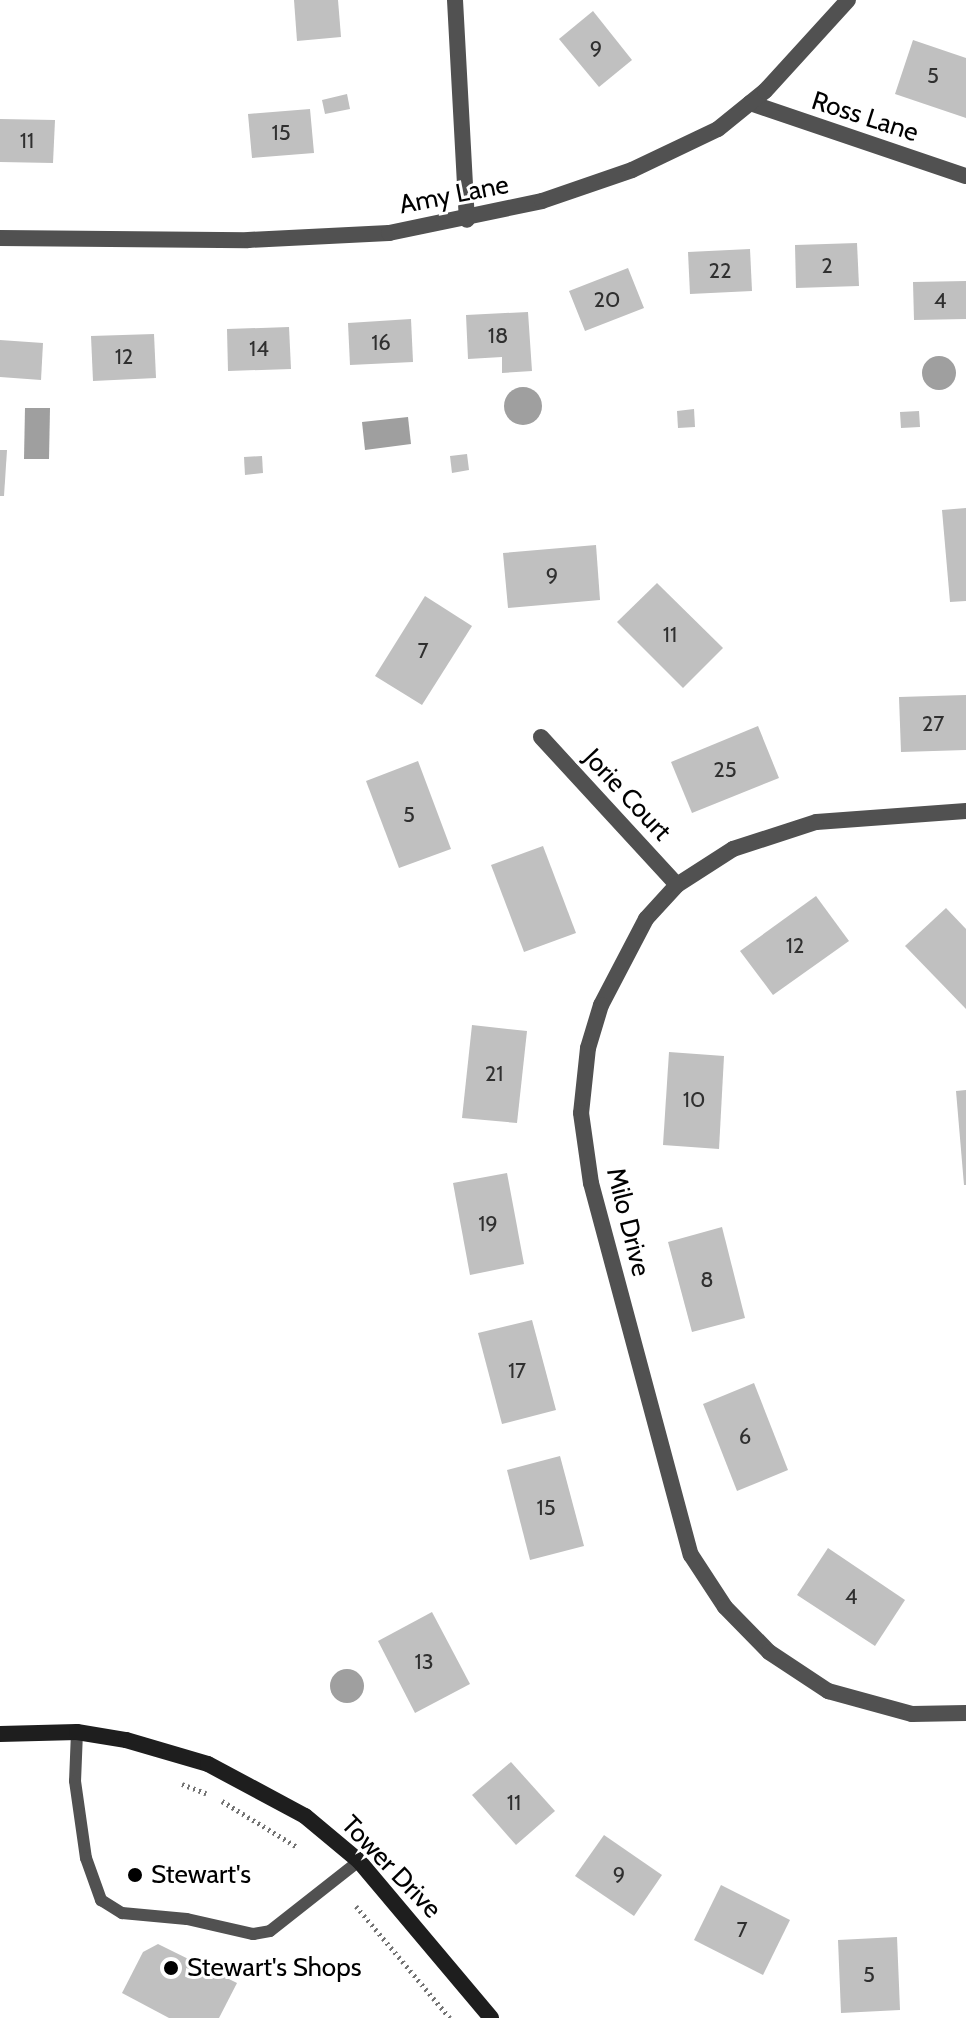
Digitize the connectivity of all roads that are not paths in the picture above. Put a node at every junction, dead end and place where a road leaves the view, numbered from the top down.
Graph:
1 (455, 0) edge
2 (848, 0) edge
3 (750, 103) junction
4 (966, 176) edge
5 (467, 220) junction
6 (0, 238) edge
7 (541, 737) dead end
8 (966, 811) edge
9 (677, 885) junction
10 (966, 1713) edge
11 (77, 1732) junction
12 (0, 1734) edge
13 (359, 1861) junction
14 (491, 2018) edge

1 - 5 street
2 - 3 street, Amy Lane
3 - 4 street, Ross Lane
3 - 5 street, Amy Lane
5 - 6 street, Amy Lane
7 - 9 street, Jorie Court
8 - 9 street, Milo Drive
9 - 10 street, Milo Drive
11 - 12 street, Tower Drive
11 - 13 street, Tower Drive
11 - 13 lane
13 - 14 street, Tower Drive

